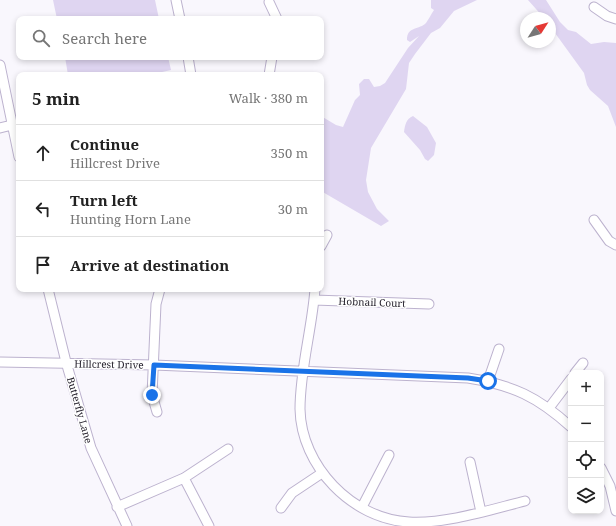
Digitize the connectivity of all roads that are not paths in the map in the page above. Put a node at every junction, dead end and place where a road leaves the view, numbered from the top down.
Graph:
1 (176, 0) edge
2 (269, 2) dead end
3 (594, 7) dead end
4 (179, 16) edge
5 (276, 16) edge
6 (616, 19) edge
7 (188, 60) edge
8 (272, 60) edge
9 (0, 64) edge
10 (190, 72) edge
11 (270, 72) edge
12 (12, 125) junction
13 (0, 128) edge
14 (16, 143) edge
15 (594, 220) dead end
16 (327, 235) dead end
17 (324, 240) edge
18 (616, 245) edge
19 (49, 292) edge
20 (159, 292) edge
21 (315, 292) edge
22 (314, 300) junction
23 (429, 304) dead end
24 (499, 349) dead end
25 (0, 362) edge
26 (66, 362) junction
27 (583, 363) dead end
28 (154, 365) junction
29 (577, 370) edge
30 (304, 372) junction
31 (488, 381) junction
32 (568, 383) edge
33 (550, 408) junction
34 (157, 412) dead end
35 (568, 424) edge
36 (228, 449) dead end
37 (389, 455) dead end
38 (470, 462) dead end
39 (322, 474) junction
40 (604, 474) edge
41 (184, 478) junction
42 (525, 501) dead end
43 (117, 507) junction
44 (362, 507) junction
45 (281, 508) dead end
46 (616, 511) edge
47 (481, 512) junction
48 (446, 523) edge
49 (127, 526) edge
50 (209, 526) edge

1 - 4 street
2 - 5 street
3 - 6 street
7 - 10 street
8 - 11 street
9 - 12 street
12 - 13 street
12 - 14 street
15 - 18 street
16 - 17 street
19 - 26 street, Butterfly Lane
20 - 28 street
21 - 22 street
22 - 23 street, Hobnail Court
22 - 30 street
24 - 31 street
25 - 26 street, Hillcrest Drive
26 - 28 street, Hillcrest Drive
26 - 43 street, Butterfly Lane
27 - 29 street
28 - 30 street, Hillcrest Drive
28 - 34 street
30 - 31 street, Hillcrest Drive
30 - 39 street
31 - 33 street, Hillcrest Drive
32 - 33 street
33 - 35 street, Hillcrest Drive
36 - 41 street
37 - 44 street
38 - 47 street
39 - 44 street
39 - 45 street
40 - 46 street
41 - 43 street
41 - 50 street
42 - 47 street
43 - 49 street, Butterfly Lane
44 - 48 street
47 - 48 street

